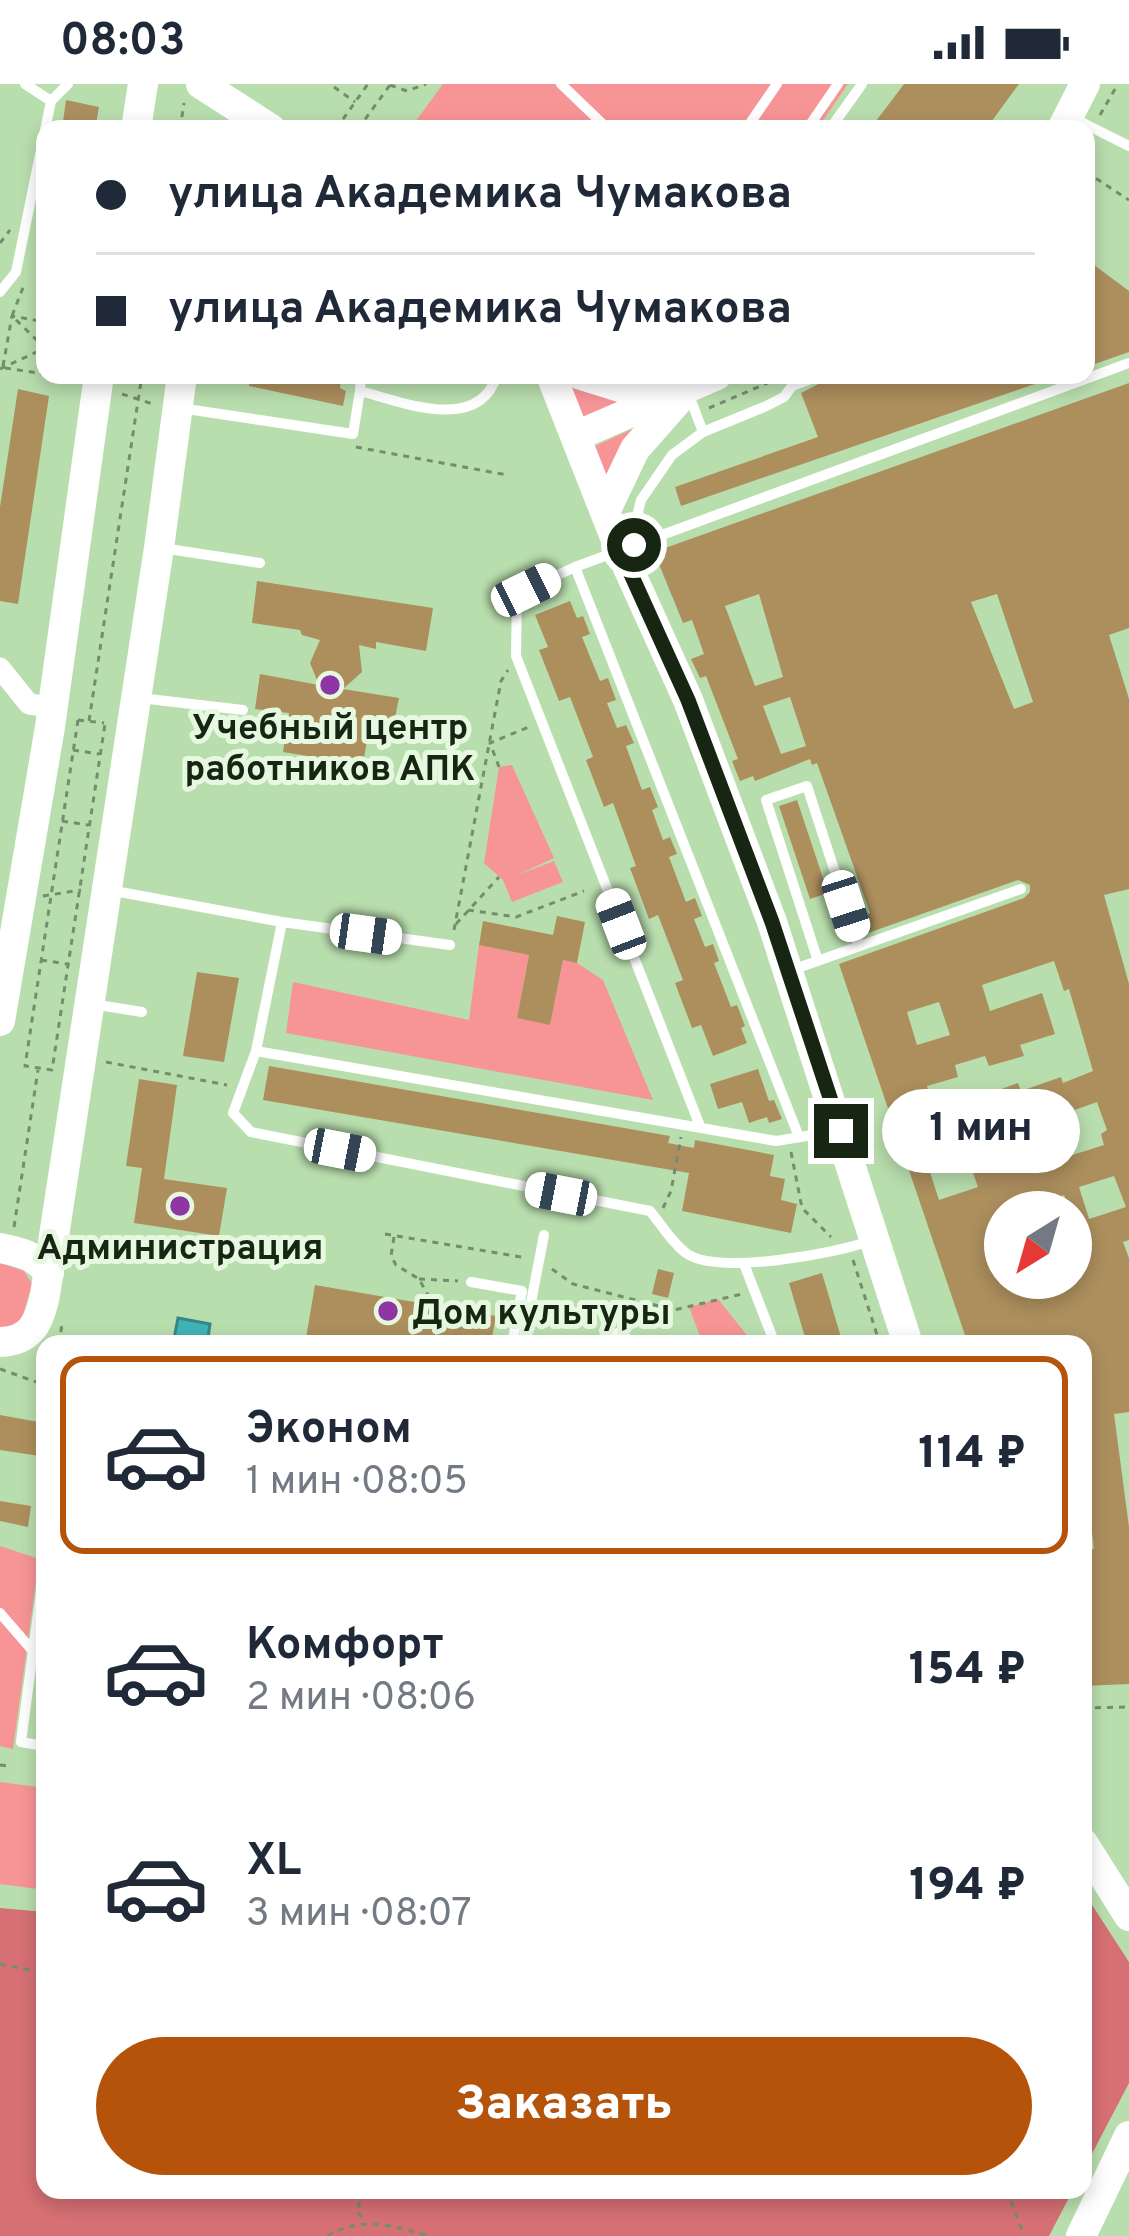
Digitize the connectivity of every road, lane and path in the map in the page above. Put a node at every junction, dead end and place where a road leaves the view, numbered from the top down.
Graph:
1 (25, 84) edge
2 (68, 84) edge
3 (142, 84) edge
4 (368, 84) edge
5 (426, 84) edge
6 (561, 84) edge
7 (777, 84) edge
8 (838, 84) edge
9 (862, 84) edge
10 (1085, 84) edge
11 (1118, 84) edge
12 (390, 85) edge
13 (334, 87) edge
14 (202, 95) edge
15 (51, 101) junction
16 (355, 102) junction
17 (47, 120) edge
18 (137, 120) edge
19 (253, 120) edge
20 (342, 120) edge
21 (365, 120) edge
22 (599, 120) edge
23 (752, 120) edge
24 (813, 120) edge
25 (836, 120) edge
26 (1076, 120) edge
27 (1079, 120) edge
28 (1095, 132) edge
29 (1129, 146) edge
30 (36, 174) edge
31 (1095, 178) edge
32 (1129, 200) edge
33 (0, 292) edge
34 (12, 316) junction
35 (36, 320) edge
36 (36, 339) edge
37 (36, 352) edge
38 (1129, 362) edge
39 (2, 368) edge
40 (36, 373) edge
41 (1095, 375) edge
42 (88, 384) edge
43 (141, 384) edge
44 (181, 384) edge
45 (360, 384) edge
46 (493, 384) edge
47 (555, 384) edge
48 (610, 384) edge
49 (699, 384) edge
50 (789, 384) edge
51 (1069, 384) edge
52 (687, 390) junction
53 (360, 391) junction
54 (177, 407) junction
55 (703, 432) junction
56 (576, 436) junction
57 (605, 512) junction
58 (634, 545) junction
59 (159, 548) junction
60 (260, 563) dead end
61 (575, 566) junction
62 (516, 656) junction
63 (0, 668) edge
64 (243, 710) dead end
65 (60, 714) junction
66 (124, 716) junction
67 (89, 721) junction
68 (542, 722) junction
69 (490, 743) junction
70 (74, 750) junction
71 (100, 754) junction
72 (499, 766) dead end
73 (62, 821) junction
74 (90, 826) junction
75 (499, 877) dead end
76 (1021, 889) dead end
77 (106, 890) junction
78 (584, 891) dead end
79 (469, 910) junction
80 (282, 922) junction
81 (9, 923) edge
82 (455, 925) junction
83 (451, 944) joint
84 (860, 946) junction
85 (41, 960) junction
86 (68, 964) junction
87 (804, 966) junction
88 (88, 1003) junction
89 (142, 1012) dead end
90 (0, 1021) edge
91 (256, 1051) junction
92 (103, 1062) dead end
93 (38, 1068) junction
94 (236, 1087) dead end
95 (683, 1123) junction
96 (700, 1126) junction
97 (841, 1131) junction
98 (799, 1137) junction
99 (658, 1220) junction
100 (386, 1234) dead end
101 (394, 1235) junction
102 (544, 1235) dead end
103 (7, 1238) edge
104 (876, 1239) junction
105 (539, 1259) junction
106 (744, 1264) junction
107 (49, 1273) junction
108 (419, 1279) junction
109 (471, 1282) joint
110 (756, 1291) junction
111 (434, 1306) dead end
112 (514, 1335) edge
113 (525, 1335) edge
114 (773, 1335) edge
115 (905, 1335) edge
116 (0, 1342) edge
117 (0, 1369) edge
118 (36, 1382) edge
119 (0, 1613) edge
120 (36, 1623) edge
121 (32, 1650) junction
122 (1129, 1707) edge
123 (1092, 1708) edge
124 (36, 1744) edge
125 (0, 1765) edge
126 (9, 1766) dead end
127 (1092, 1857) edge
128 (1129, 1916) edge
129 (0, 1964) edge
130 (36, 1971) edge
131 (1129, 2136) edge
132 (360, 2199) edge
133 (1010, 2199) edge
134 (365, 2223) junction
135 (327, 2236) edge
136 (428, 2236) edge
137 (1024, 2236) edge
138 (1082, 2236) edge

1 - 15 lane
2 - 15 lane
3 - 18 street
4 - 16 path
5 - 12 path
6 - 22 lane
7 - 23 lane
8 - 24 lane
9 - 25 lane
10 - 26 street
11 - 27 path
12 - 21 path
13 - 16 path
14 - 19 street
15 - 17 lane
16 - 20 path
28 - 29 lane
30 - 33 lane
31 - 32 path
34 - 35 path
34 - 36 path
34 - 39 path
37 - 39 path
38 - 41 lane
39 - 40 path
42 - 65 street
43 - 67 path
44 - 54 street
45 - 53 lane
46 - 53 lane
47 - 56 street
48 - 52 street
49 - 52 street
50 - 55 lane
51 - 58 lane
52 - 55 lane
52 - 56 street
52 - 57 street
53 - 54 lane
54 - 59 street
55 - 58 lane
56 - 57 street
57 - 58 street
58 - 61 lane
58 - 87 street
59 - 60 lane
59 - 66 street
61 - 62 lane
61 - 98 lane
62 - 68 lane
62 - 69 path
63 - 65 street
64 - 66 lane
65 - 67 path
65 - 70 path
65 - 81 street
66 - 67 path
66 - 71 path
66 - 77 street
68 - 69 path
68 - 96 lane
69 - 72 path
69 - 82 path
70 - 71 path
70 - 73 path
71 - 74 path
73 - 74 path
73 - 85 path
74 - 86 path
75 - 79 path
76 - 84 lane
77 - 80 lane
77 - 88 street
78 - 79 path
79 - 82 path
80 - 83 lane
80 - 91 lane
81 - 90 street
82 - 83 path
84 - 87 lane
84 - 87 lane
85 - 86 path
85 - 93 path
86 - 93 path
87 - 97 street
88 - 89 lane
88 - 107 street
91 - 95 lane
91 - 99 lane
92 - 94 path
93 - 103 path
95 - 96 lane
95 - 99 path
96 - 98 lane
97 - 98 lane
97 - 104 street
99 - 106 lane
100 - 101 path
101 - 105 path
101 - 108 path
102 - 105 lane
103 - 107 street
104 - 106 lane
104 - 115 street
105 - 110 path
105 - 113 lane
106 - 110 lane
107 - 116 street
108 - 109 path
108 - 111 path
109 - 112 lane
110 - 114 lane
117 - 118 path
119 - 121 lane
120 - 121 lane
121 - 124 lane
122 - 123 path
125 - 126 path
127 - 128 street
129 - 130 path
131 - 138 street
132 - 134 path
133 - 137 path
134 - 135 path
134 - 136 path

